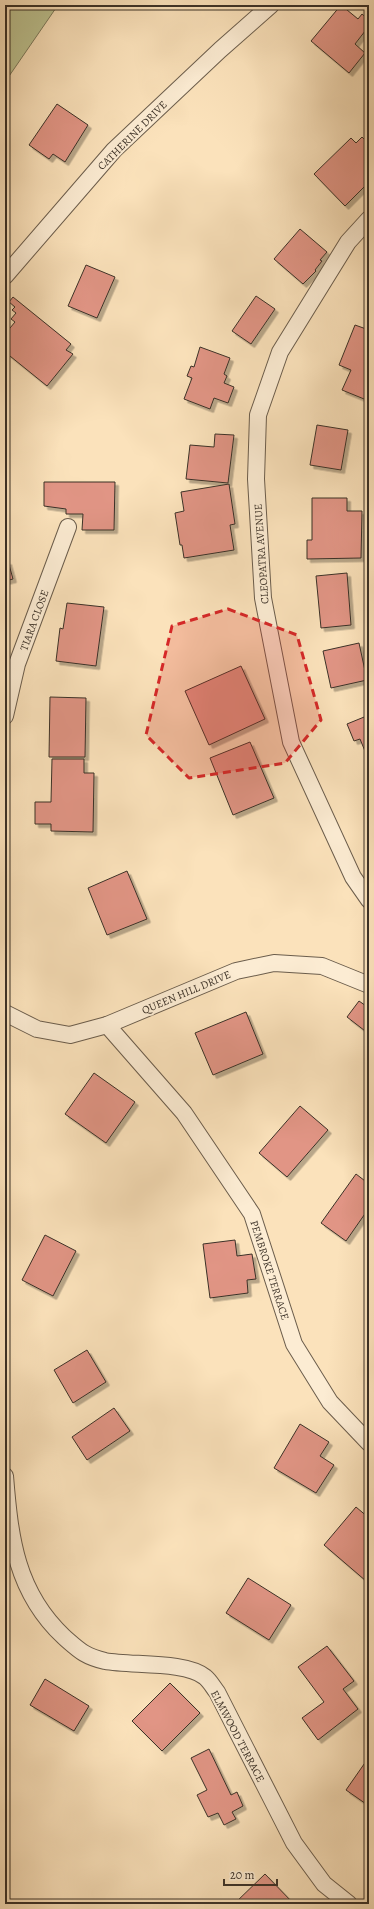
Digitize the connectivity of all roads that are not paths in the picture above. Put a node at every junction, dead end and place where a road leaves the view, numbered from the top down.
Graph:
1 (271, 5) edge
2 (369, 219) edge
3 (5, 276) edge
4 (68, 527) dead end
5 (5, 716) edge
6 (369, 900) edge
7 (369, 985) edge
8 (5, 1014) edge
9 (107, 1025) junction
10 (369, 1443) edge
11 (5, 1476) edge
12 (349, 1904) edge

1 - 3 street, CATHERINE DRIVE
2 - 6 street, CLEOPATRA AVENUE
4 - 5 street, TIARA CLOSE
7 - 9 street, QUEEN HILL DRIVE
8 - 9 street, QUEEN HILL DRIVE
9 - 10 street, PEMBROKE TERRACE
11 - 12 street, ELMWOOD TERRACE

